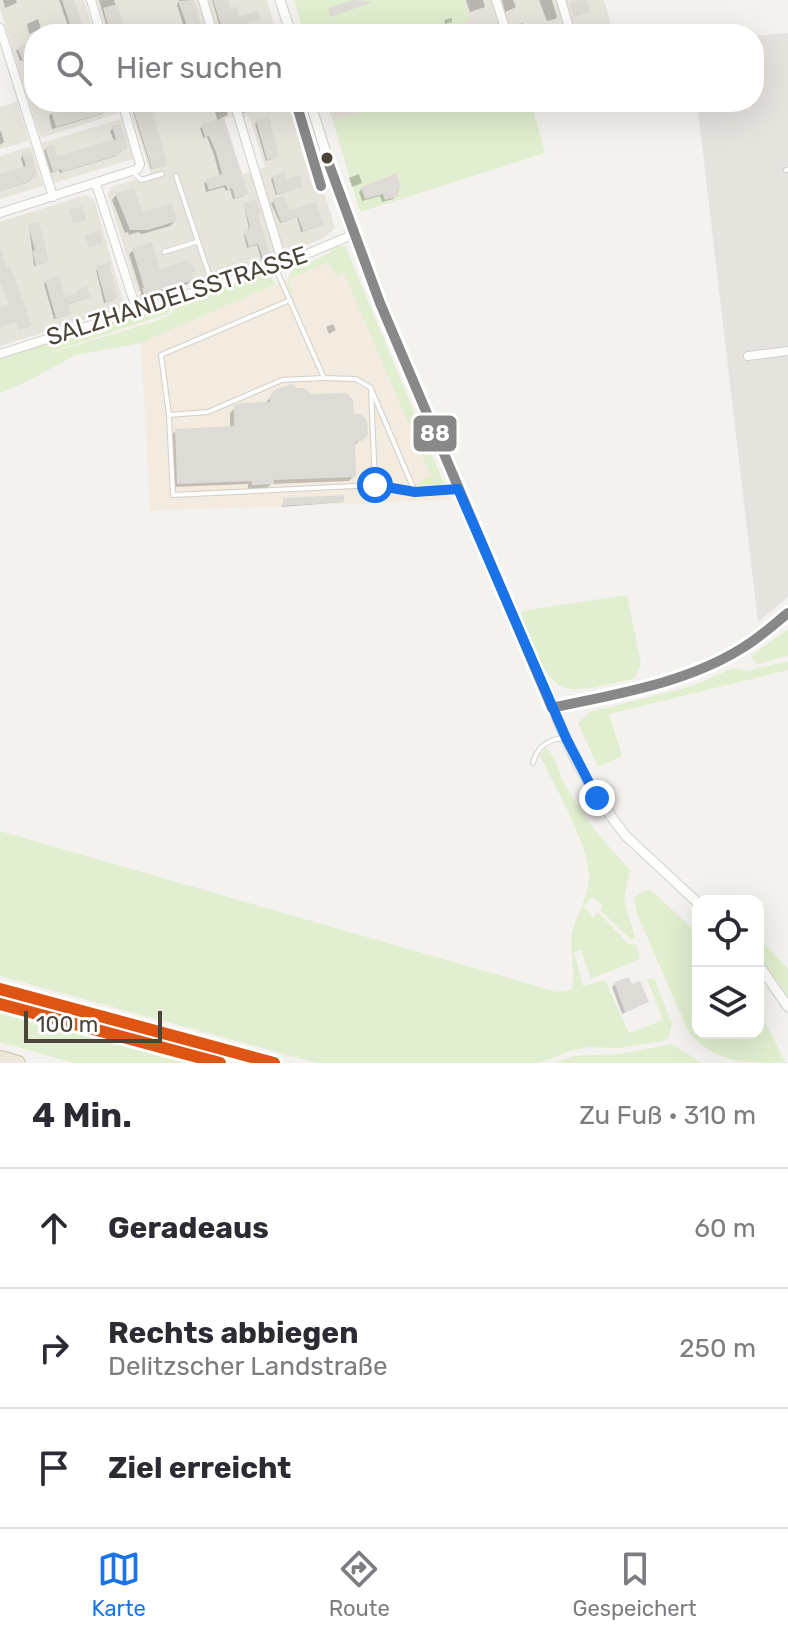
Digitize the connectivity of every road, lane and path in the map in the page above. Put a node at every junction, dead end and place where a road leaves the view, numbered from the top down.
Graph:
1 (91, 0) edge
2 (203, 0) edge
3 (280, 0) edge
4 (496, 0) edge
5 (561, 0) edge
6 (98, 24) edge
7 (210, 24) edge
8 (288, 24) edge
9 (504, 24) edge
10 (568, 24) edge
11 (0, 28) edge
12 (24, 105) edge
13 (26, 112) edge
14 (125, 112) edge
15 (237, 112) edge
16 (313, 112) edge
17 (133, 172) junction
18 (162, 174) dead end
19 (176, 176) dead end
20 (96, 184) junction
21 (53, 197) junction
22 (0, 213) edge
23 (352, 235) junction
24 (196, 242) junction
25 (164, 252) dead end
26 (279, 265) junction
27 (213, 286) junction
28 (290, 300) junction
29 (137, 311) junction
30 (788, 351) edge
31 (0, 354) edge
32 (748, 356) dead end
33 (324, 378) junction
34 (371, 388) junction
35 (169, 415) junction
36 (375, 485) junction
37 (458, 489) junction
38 (415, 492) junction
39 (788, 613) edge
40 (552, 708) junction
41 (566, 738) junction
42 (533, 763) dead end
43 (692, 898) edge
44 (760, 967) edge
45 (788, 1007) edge
46 (0, 1058) edge
47 (18, 1063) edge

1 - 6 street
2 - 7 street
3 - 8 street
4 - 9 street
5 - 10 street
11 - 12 street
13 - 21 street
14 - 17 street
15 - 26 street
16 - 23 street
17 - 18 lane
17 - 20 street
19 - 24 lane
20 - 21 street
20 - 29 street
21 - 22 street
23 - 26 street, SALZHANDELSSTRASSE
23 - 37 street
24 - 25 lane
24 - 27 lane
26 - 27 street, SALZHANDELSSTRASSE
26 - 28 lane
27 - 29 street, SALZHANDELSSTRASSE
28 - 33 lane
28 - 35 lane
29 - 31 street, SALZHANDELSSTRASSE
30 - 32 street
33 - 34 lane
33 - 35 lane
34 - 36 lane
34 - 38 lane
35 - 36 lane
36 - 38 lane
37 - 38 lane
37 - 40 street
39 - 40 street
40 - 41 street
41 - 42 lane
41 - 43 street
44 - 45 street
46 - 47 highway

